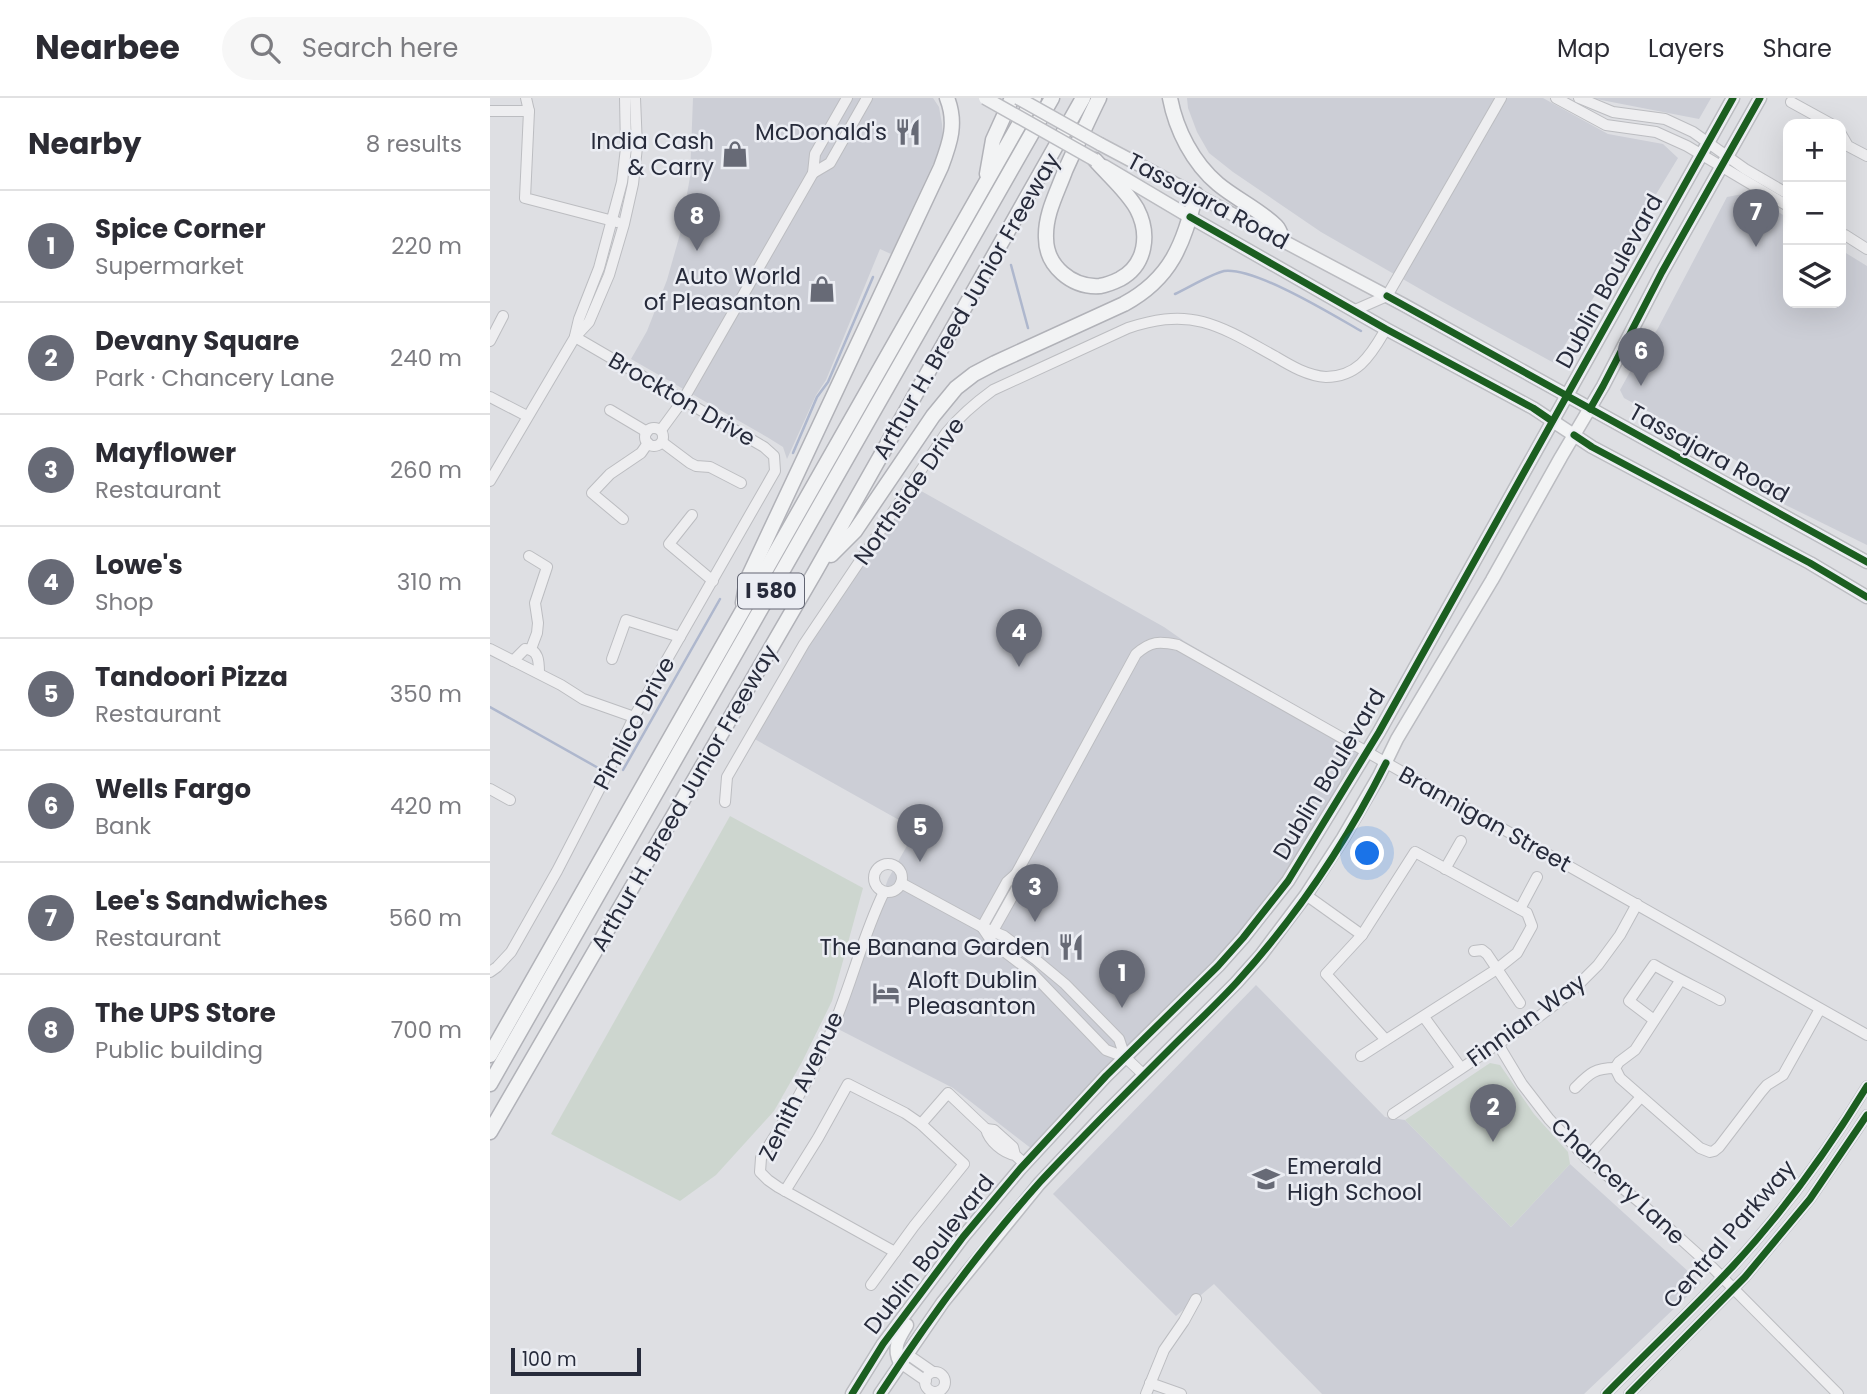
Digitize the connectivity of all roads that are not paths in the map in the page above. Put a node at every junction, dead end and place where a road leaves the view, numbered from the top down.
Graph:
1 (526, 98) edge
2 (625, 98) edge
3 (635, 98) edge
4 (847, 98) edge
5 (867, 98) edge
6 (947, 98) edge
7 (985, 98) edge
8 (1012, 98) edge
9 (1018, 98) edge
10 (1034, 98) edge
11 (1052, 98) edge
12 (1083, 98) edge
13 (1099, 98) edge
14 (1170, 98) edge
15 (1501, 98) edge
16 (1556, 98) edge
17 (1579, 98) edge
18 (1733, 98) edge
19 (1760, 98) edge
20 (1791, 102) dead end
21 (490, 111) edge
22 (528, 111) junction
23 (1822, 119) edge
24 (1846, 143) edge
25 (1709, 144) junction
26 (1702, 156) junction
27 (1867, 156) edge
28 (1095, 160) junction
29 (1724, 162) junction
30 (813, 173) junction
31 (986, 183) junction
32 (1783, 191) edge
33 (1196, 194) junction
34 (1783, 203) edge
35 (1190, 217) junction
36 (618, 223) junction
37 (1846, 235) edge
38 (1283, 240) junction
39 (1867, 249) edge
40 (1387, 296) junction
41 (1355, 310) junction
42 (503, 316) dead end
43 (1386, 328) junction
44 (575, 337) junction
45 (490, 341) edge
46 (1566, 396) junction
47 (490, 397) edge
48 (683, 400) junction
49 (1590, 409) junction
50 (610, 410) dead end
51 (527, 416) junction
52 (1552, 421) junction
53 (661, 430) junction
54 (647, 432) junction
55 (1574, 435) junction
56 (662, 442) junction
57 (648, 443) junction
58 (775, 471) joint
59 (490, 481) edge
60 (741, 483) dead end
61 (692, 515) dead end
62 (623, 519) dead end
63 (529, 556) dead end
64 (1867, 562) edge
65 (815, 572) junction
66 (713, 580) junction
67 (1867, 597) edge
68 (740, 617) junction
69 (680, 637) junction
70 (490, 649) edge
71 (531, 649) junction
72 (612, 659) dead end
73 (513, 661) junction
74 (539, 673) junction
75 (634, 717) junction
76 (1367, 751) junction
77 (1386, 763) junction
78 (490, 789) edge
79 (510, 800) dead end
80 (725, 803) dead end
81 (1461, 841) dead end
82 (1445, 869) junction
83 (1016, 874) junction
84 (1537, 877) dead end
85 (901, 883) junction
86 (884, 892) junction
87 (1306, 895) junction
88 (1637, 904) junction
89 (1520, 909) junction
90 (982, 927) junction
91 (991, 934) junction
92 (1362, 935) junction
93 (1474, 951) dead end
94 (1497, 969) junction
95 (490, 972) edge
96 (1680, 981) junction
97 (1720, 1000) dead end
98 (1521, 1003) dead end
99 (1820, 1009) junction
100 (1424, 1017) junction
101 (1654, 1020) junction
102 (1867, 1035) edge
103 (1386, 1040) junction
104 (1498, 1044) junction
105 (490, 1055) edge
106 (1361, 1056) dead end
107 (1125, 1057) junction
108 (1461, 1068) junction
109 (1615, 1068) junction
110 (1144, 1075) junction
111 (490, 1084) edge
112 (1867, 1086) edge
113 (1575, 1088) dead end
114 (1641, 1097) junction
115 (1393, 1114) dead end
116 (1867, 1115) edge
117 (920, 1124) junction
118 (490, 1132) edge
119 (1586, 1158) junction
120 (1020, 1159) junction
121 (785, 1191) junction
122 (895, 1252) junction
123 (945, 1262) junction
124 (1722, 1277) junction
125 (871, 1286) dead end
126 (1734, 1289) junction
127 (1196, 1299) dead end
128 (903, 1358) junction
129 (933, 1372) junction
130 (926, 1381) junction
131 (1150, 1383) junction
132 (852, 1394) edge
133 (880, 1394) edge
134 (1146, 1394) edge
135 (1181, 1394) edge
136 (1606, 1394) edge
137 (1629, 1394) edge
138 (1838, 1394) edge

1 - 22 street
2 - 36 street
3 - 36 street
4 - 30 street
5 - 30 street
6 - 68 highway
7 - 28 main road, Tassajara Road, bridge
8 - 31 highway
9 - 33 main road, Tassajara Road, bridge
10 - 31 highway, Arthur H. Breed Junior Freeway / I 580
11 - 111 highway, I 580
12 - 65 highway, Arthur H. Breed Junior Freeway / I 580
13 - 28 highway
14 - 38 highway
15 - 40 street
16 - 26 street
17 - 25 street
18 - 25 main road, Dublin Boulevard
19 - 29 main road, Dublin Boulevard
20 - 23 street
21 - 22 street
22 - 36 street
24 - 27 street
25 - 26 main road, Dublin Boulevard
25 - 29 street
26 - 29 street
26 - 46 main road, Dublin Boulevard
28 - 35 main road, Tassajara Road
29 - 32 street
29 - 34 street
29 - 49 main road, Dublin Boulevard
30 - 48 street
31 - 68 highway, Arthur H. Breed Junior Freeway / I 580
33 - 35 highway
33 - 38 main road, Tassajara Road
35 - 41 main road, Tassajara Road
35 - 65 highway
36 - 44 street
37 - 39 street
38 - 40 main road, Tassajara Road
40 - 41 street
40 - 46 main road, Tassajara Road
41 - 43 main road, Tassajara Road
42 - 45 street
43 - 52 main road, Tassajara Road
43 - 80 street, Northside Drive
44 - 48 street, Brockton Drive
44 - 51 street
46 - 49 main road, Tassajara Road
46 - 52 main road, Dublin Boulevard
47 - 51 street
48 - 53 street
48 - 58 street, Brockton Drive
49 - 55 main road, Dublin Boulevard
49 - 64 main road, Tassajara Road
50 - 54 street
51 - 59 street
52 - 55 main road, Tassajara Road
52 - 76 main road, Dublin Boulevard
53 - 54 street
53 - 56 street
54 - 57 street
55 - 67 main road, Tassajara Road
55 - 77 main road, Dublin Boulevard
56 - 57 street
56 - 60 street
57 - 62 street
58 - 66 street, Pimlico Drive
61 - 66 street
63 - 71 street
65 - 118 highway, Arthur H. Breed Junior Freeway / I 580
66 - 69 street, Pimlico Drive
68 - 105 highway, Arthur H. Breed Junior Freeway / I 580
69 - 72 street
69 - 75 street, Pimlico Drive
70 - 73 street
71 - 73 street
71 - 74 street
73 - 74 street
74 - 75 street
75 - 95 street, Pimlico Drive
76 - 77 street, Brannigan Street
76 - 83 street, Brannigan Street
76 - 107 main road, Dublin Boulevard
77 - 87 main road, Dublin Boulevard
77 - 88 street, Brannigan Street
78 - 79 street
81 - 82 street
82 - 89 street
82 - 92 street
83 - 90 street, Brannigan Street
83 - 91 street, Brannigan Street
84 - 89 street
85 - 86 street
85 - 86 street
85 - 90 street
86 - 121 street, Zenith Avenue
87 - 92 street
87 - 110 main road, Dublin Boulevard
88 - 99 street, Brannigan Street
88 - 104 street, Finnian Way
89 - 94 street
90 - 91 street
91 - 107 street
91 - 107 street
92 - 103 street
93 - 94 street
94 - 98 street
94 - 100 street
96 - 97 street
96 - 101 street
96 - 101 street
99 - 102 street, Brannigan Street
99 - 114 street
100 - 103 street
100 - 108 street
101 - 109 street
103 - 106 street
104 - 108 street, Finnian Way
104 - 119 street, Chancery Lane
107 - 110 street
107 - 120 main road, Dublin Boulevard
108 - 115 street, Finnian Way
109 - 113 street
109 - 114 street
110 - 128 main road, Dublin Boulevard
112 - 124 street, Central Parkway
114 - 119 street
116 - 126 street, Central Parkway
117 - 120 street
117 - 121 street
117 - 122 street
119 - 124 street, Chancery Lane
120 - 123 main road, Dublin Boulevard
121 - 122 street
122 - 125 street
123 - 128 main road
123 - 132 main road, Dublin Boulevard
124 - 126 street, Chancery Lane
124 - 136 street, Central Parkway
126 - 137 street, Central Parkway
126 - 138 street, Chancery Lane
127 - 131 street
128 - 129 street
128 - 130 street
128 - 133 main road, Dublin Boulevard
129 - 130 street
129 - 130 street
131 - 134 street
131 - 135 street

